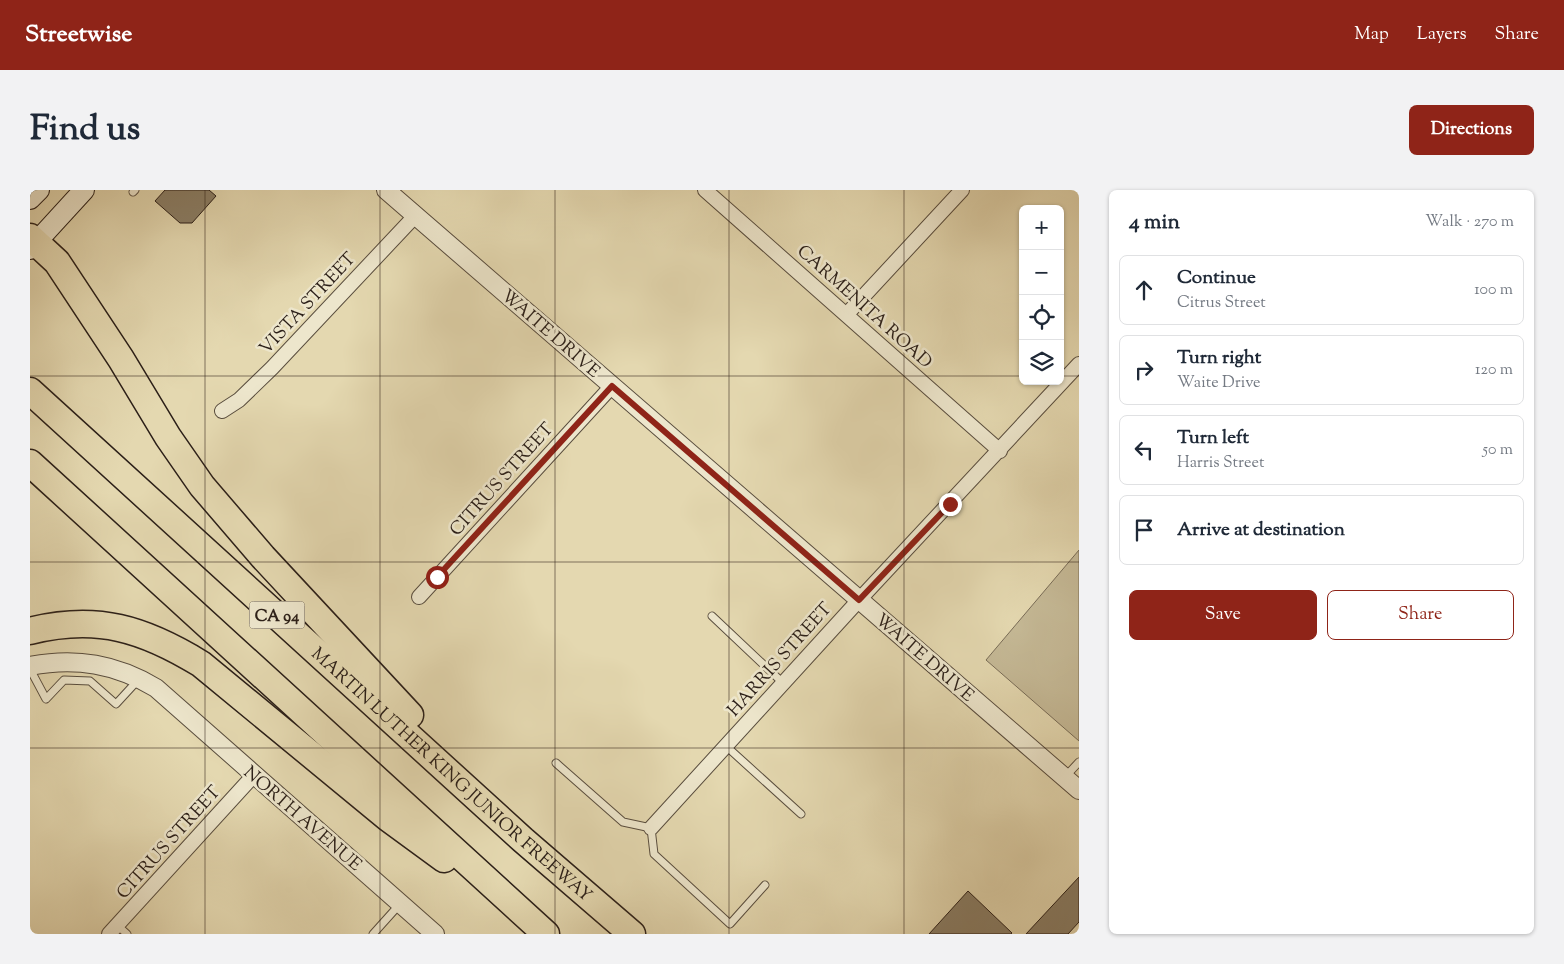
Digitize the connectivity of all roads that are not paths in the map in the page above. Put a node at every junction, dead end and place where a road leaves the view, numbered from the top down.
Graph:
1 (39, 190) edge
2 (84, 190) edge
3 (386, 190) edge
4 (704, 190) edge
5 (962, 190) edge
6 (30, 200) edge
7 (415, 216) junction
8 (32, 243) edge
9 (847, 314) junction
10 (1079, 364) edge
11 (612, 386) junction
12 (30, 391) edge
13 (222, 411) dead end
14 (1000, 451) junction
15 (30, 463) edge
16 (419, 597) dead end
17 (859, 600) junction
18 (712, 616) dead end
19 (30, 631) edge
20 (30, 668) edge
21 (139, 678) junction
22 (784, 683) junction
23 (726, 746) junction
24 (1079, 762) edge
25 (556, 763) dead end
26 (254, 775) junction
27 (1064, 778) junction
28 (1079, 790) edge
29 (801, 814) dead end
30 (651, 828) junction
31 (523, 840) junction
32 (766, 885) dead end
33 (498, 890) junction
34 (400, 904) junction
35 (118, 931) edge
36 (632, 932) edge
37 (373, 934) edge
38 (435, 934) edge
39 (546, 934) edge

1 - 6 main road
2 - 8 main road
3 - 7 street, WAITE DRIVE
4 - 9 street, CARMENITA ROAD
5 - 9 street
7 - 11 street, WAITE DRIVE
7 - 13 street, VISTA STREET
8 - 31 highway
9 - 14 street, CARMENITA ROAD
10 - 14 street, HARRIS STREET
11 - 16 street, CITRUS STREET
11 - 17 street, WAITE DRIVE
12 - 31 highway, MARTIN LUTHER KING JUNIOR FREEWAY / CA 94
14 - 17 street, HARRIS STREET
15 - 33 highway, CA 94
17 - 22 street, HARRIS STREET
17 - 27 street, WAITE DRIVE
18 - 22 lane
19 - 33 highway
20 - 21 street, NORTH AVENUE
20 - 21 lane
21 - 26 street, NORTH AVENUE
22 - 23 street, HARRIS STREET
23 - 29 lane
23 - 30 street, HARRIS STREET
24 - 27 lane
25 - 30 lane
26 - 34 street, NORTH AVENUE
26 - 35 street, CITRUS STREET
27 - 28 street, WAITE DRIVE
30 - 32 lane
31 - 36 highway, MARTIN LUTHER KING JUNIOR FREEWAY / CA 94
33 - 39 highway, CA 94
34 - 37 lane
34 - 38 street, NORTH AVENUE

